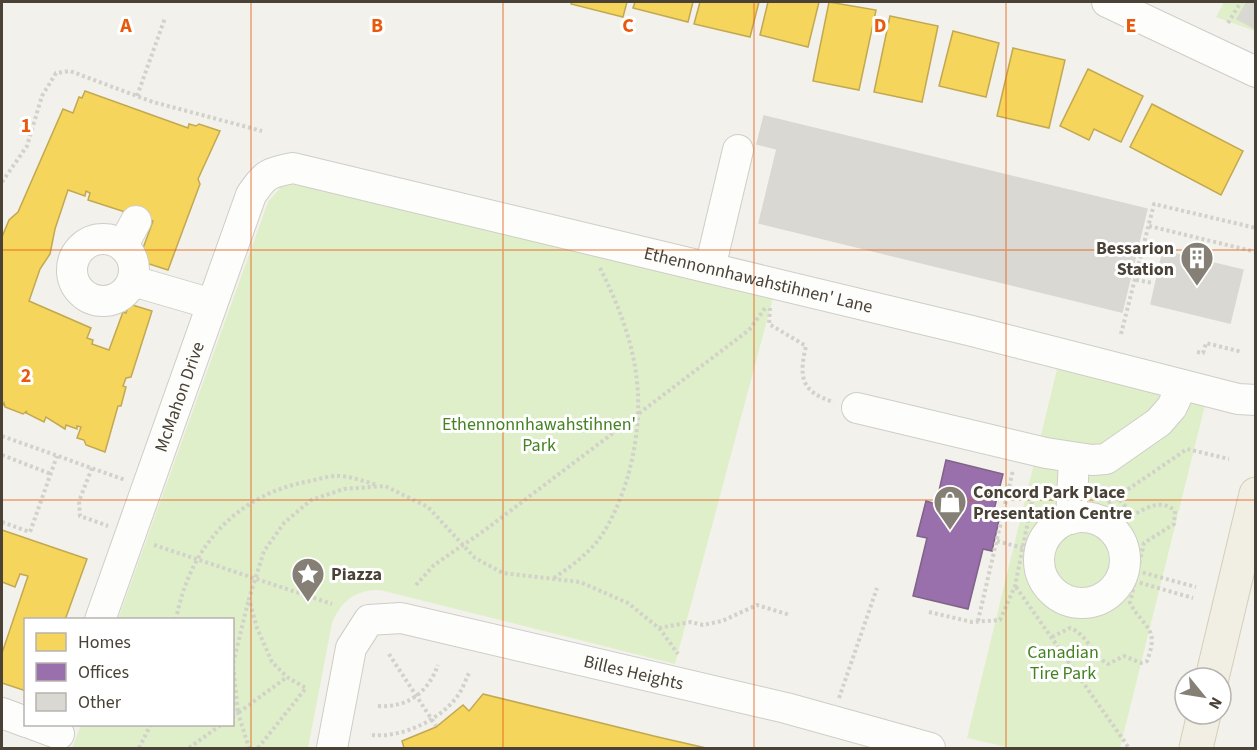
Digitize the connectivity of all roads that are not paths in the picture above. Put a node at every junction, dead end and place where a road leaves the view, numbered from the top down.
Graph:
1 (1107, 2) edge
2 (1256, 72) edge
3 (738, 150) dead end
4 (264, 176) joint
5 (710, 268) junction
6 (133, 281) junction
7 (212, 304) junction
8 (1182, 385) junction
9 (1256, 400) edge
10 (857, 408) road end
11 (1074, 459) junction
12 (1254, 510) edge
13 (1071, 519) dead end
14 (101, 618) edge
15 (1215, 666) edge
16 (2, 713) edge
17 (24, 721) edge
18 (1201, 726) edge
19 (859, 739) edge
20 (332, 748) edge
21 (930, 748) edge
22 (1196, 748) edge

1 - 2 street
3 - 5 street
4 - 5 street, Ethennonnhawahstihnen' Lane
4 - 7 street, McMahon Drive
5 - 8 street, Ethennonnhawahstihnen' Lane
6 - 6 street
6 - 7 street
7 - 14 street, McMahon Drive
8 - 9 street, Ethennonnhawahstihnen' Lane
8 - 11 street
10 - 11 street
11 - 13 street
12 - 15 main road
16 - 17 street
18 - 22 main road
19 - 20 street, Billes Heights
19 - 21 street, Billes Heights

